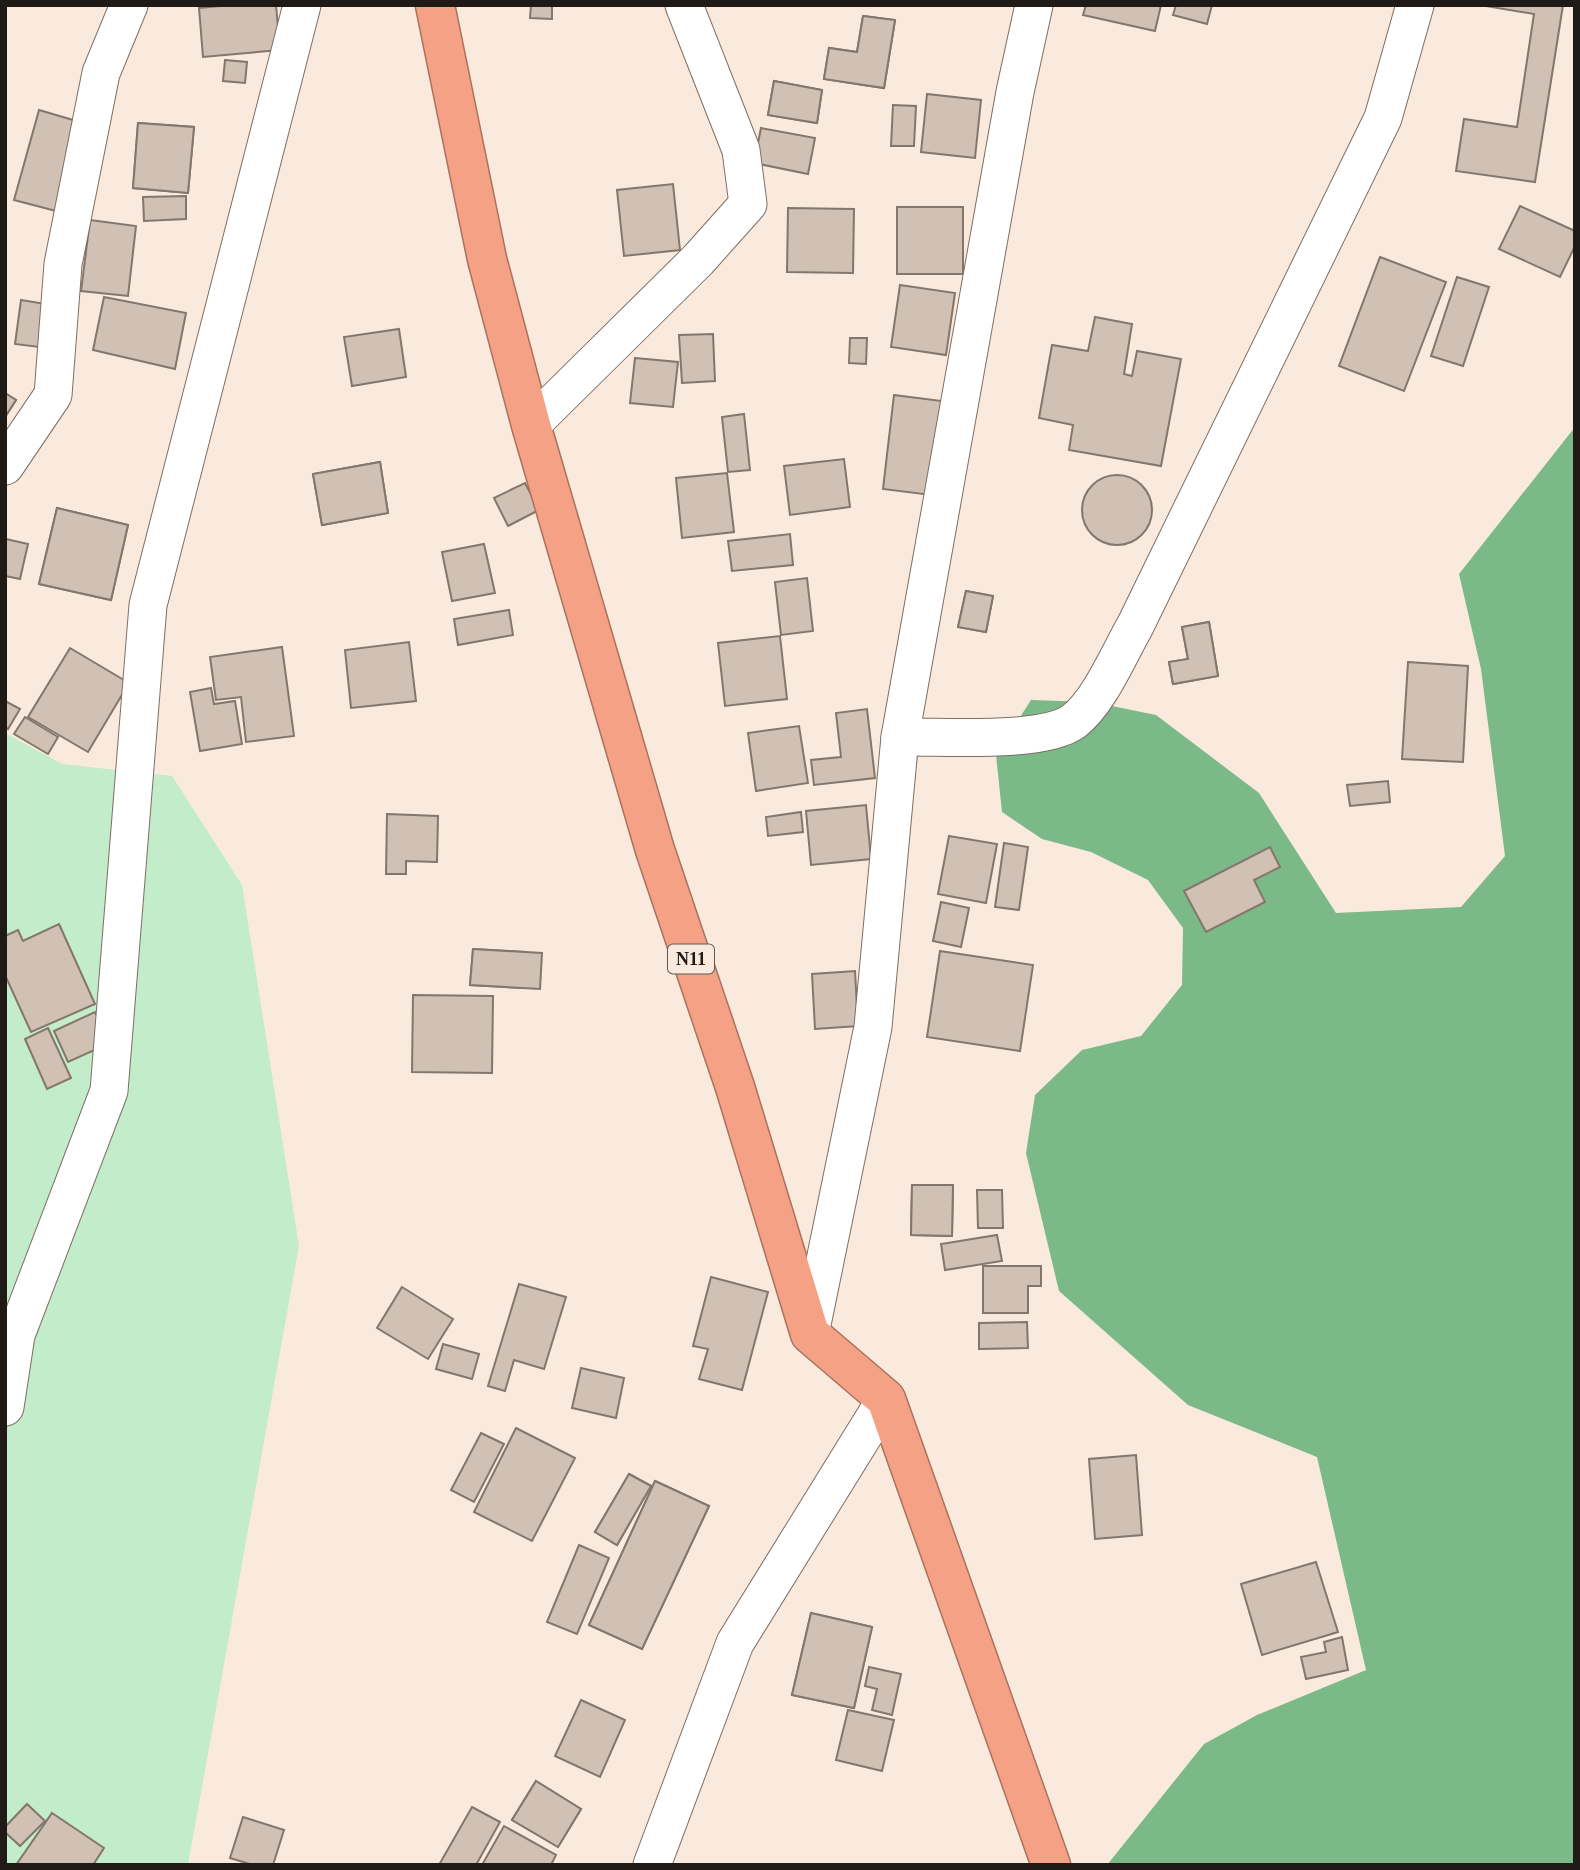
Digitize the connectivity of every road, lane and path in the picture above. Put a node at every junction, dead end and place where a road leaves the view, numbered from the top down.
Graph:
1 (129, 5) edge
2 (302, 5) edge
3 (435, 5) edge
4 (684, 5) edge
5 (1034, 5) edge
6 (1415, 5) edge
7 (531, 425) junction
8 (5, 466) edge
9 (900, 737) junction
10 (810, 1334) junction
11 (886, 1398) junction
12 (5, 1407) edge
13 (652, 1865) edge
14 (1051, 1865) edge

1 - 8 street
2 - 12 street
3 - 7 highway, N11
4 - 7 street
5 - 9 street
6 - 9 street
7 - 10 highway, N11
9 - 10 street
10 - 11 highway
11 - 13 street
11 - 14 highway

